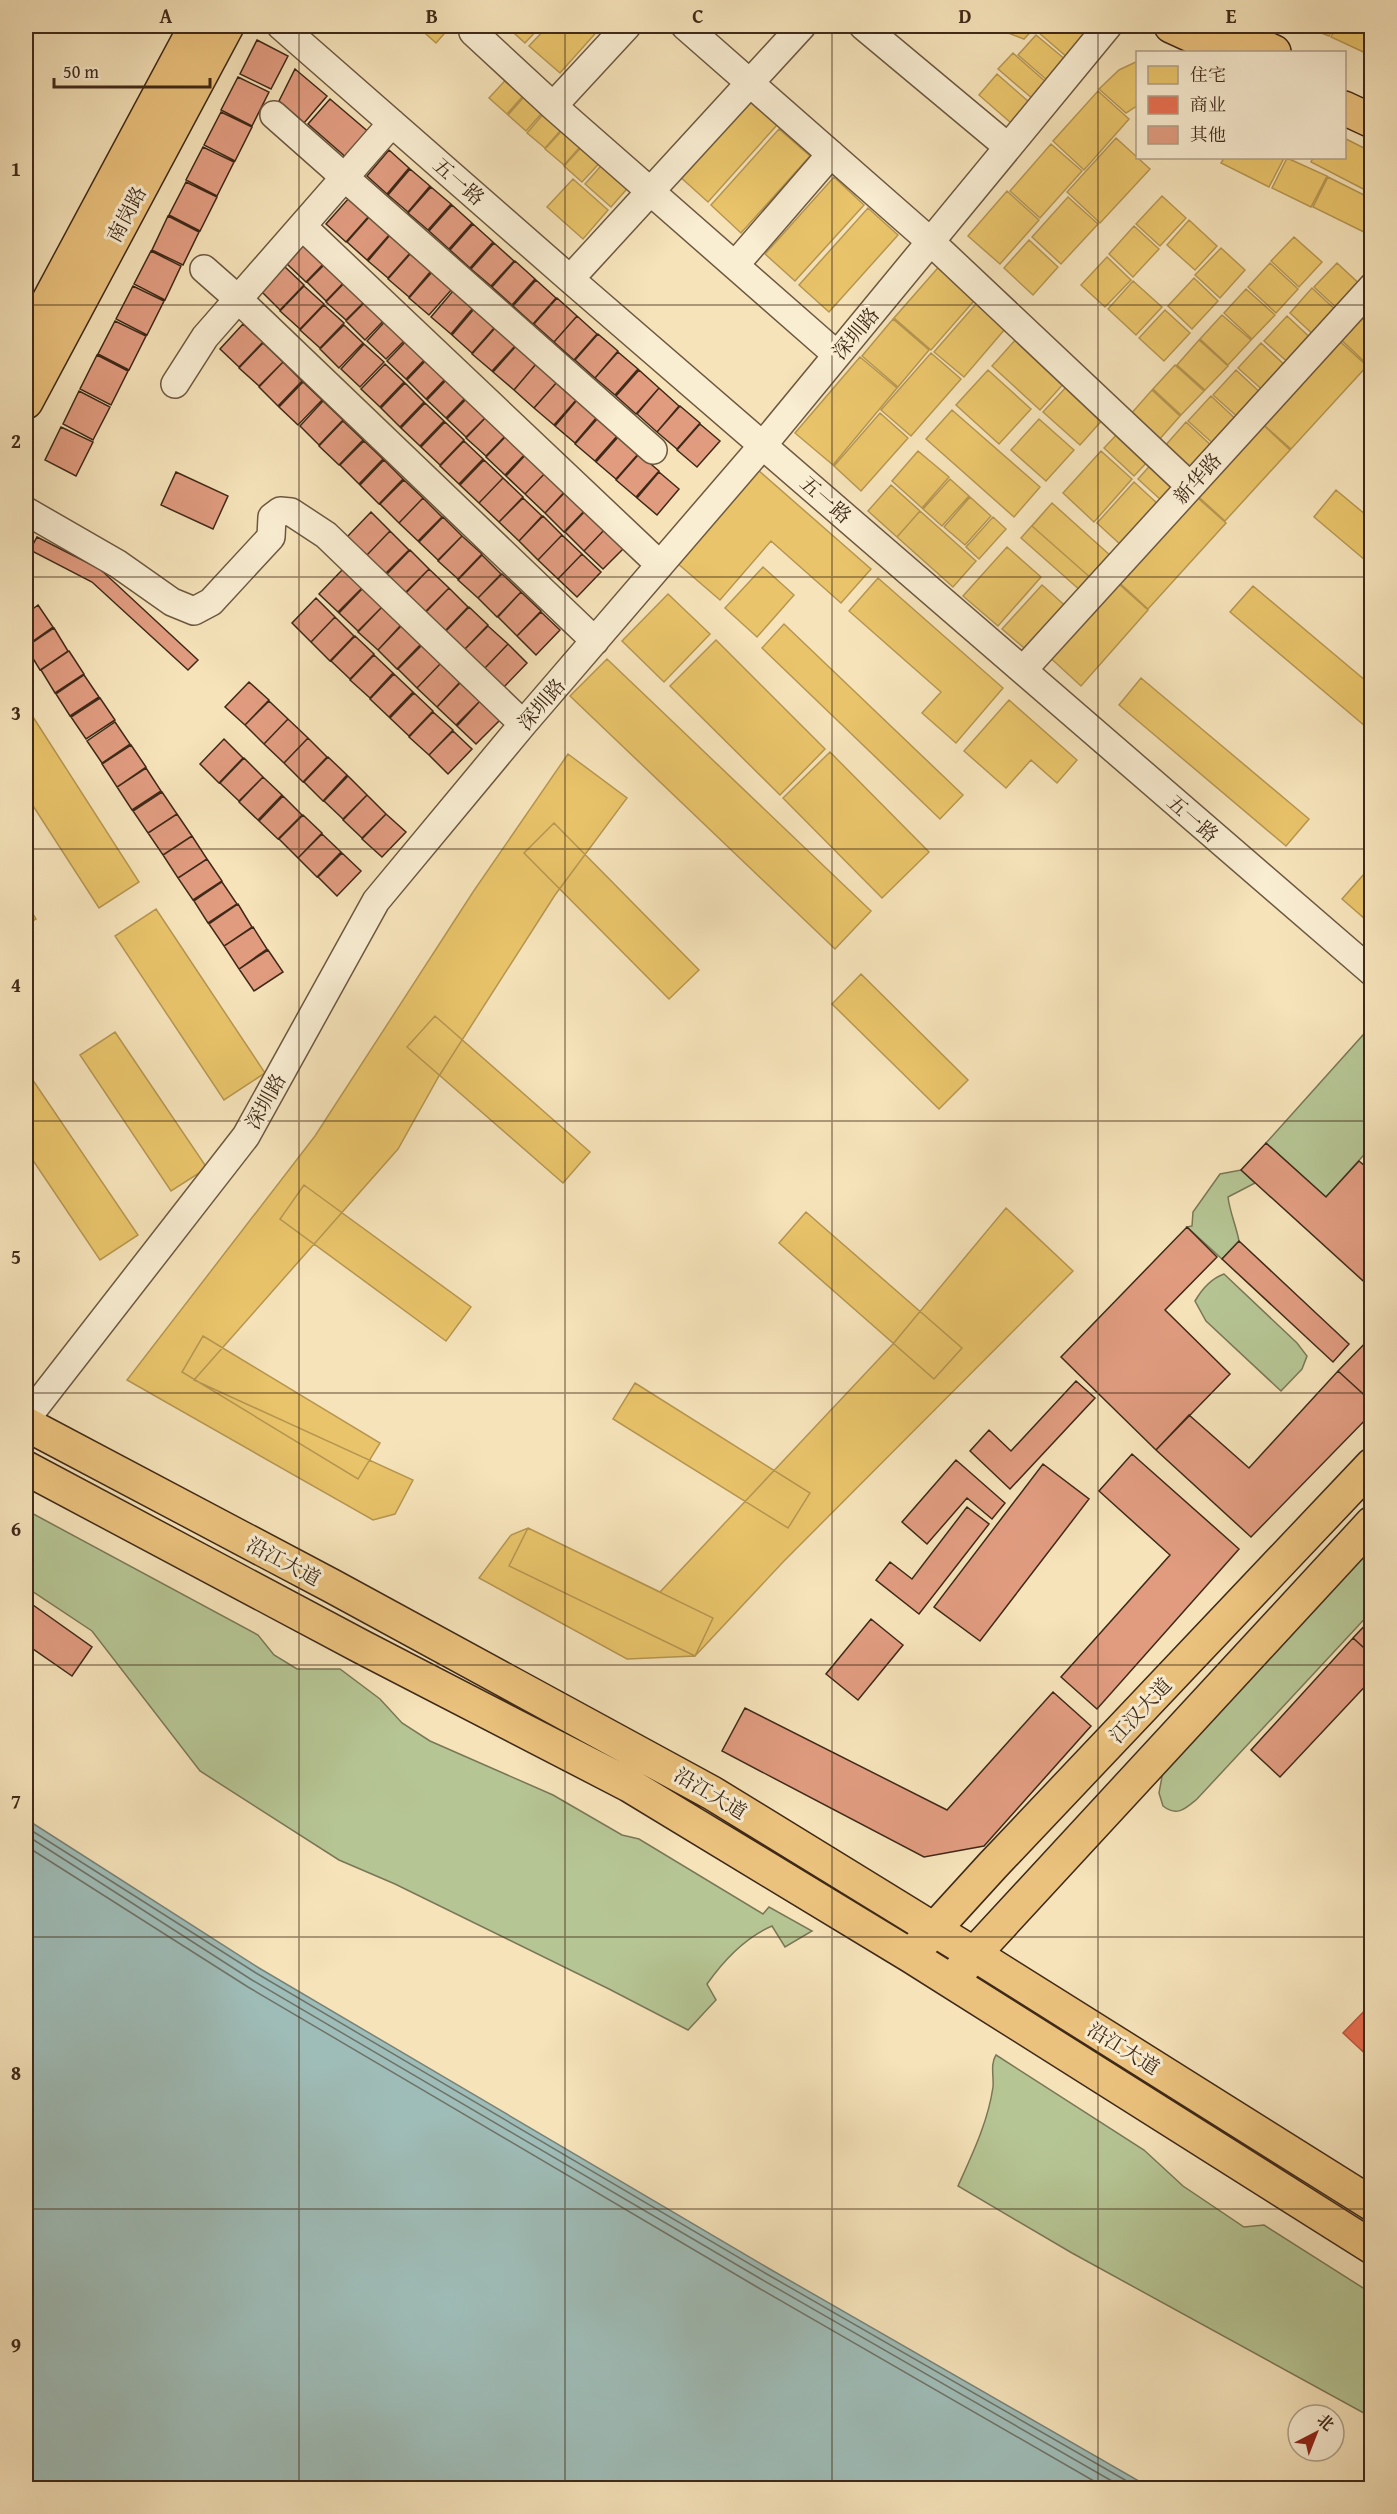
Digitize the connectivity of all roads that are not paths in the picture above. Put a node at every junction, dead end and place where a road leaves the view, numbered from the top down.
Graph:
1 (196, 26) edge
2 (227, 26) edge
3 (281, 26) edge
4 (478, 26) edge
5 (627, 26) edge
6 (685, 26) edge
7 (802, 26) edge
8 (863, 26) edge
9 (1108, 26) edge
10 (1171, 26) edge
11 (1217, 26) edge
12 (1226, 51) edge
13 (1272, 51) edge
14 (750, 83) junction
15 (1346, 87) edge
16 (1371, 99) edge
17 (552, 106) junction
18 (1346, 109) edge
19 (274, 115) dead end
20 (1371, 121) edge
21 (392, 123) junction
22 (1008, 147) junction
23 (831, 154) junction
24 (345, 176) junction
25 (649, 191) junction
26 (302, 226) junction
27 (931, 242) junction
28 (735, 266) junction
29 (204, 269) dead end
30 (570, 279) junction
31 (1371, 287) edge
32 (238, 299) junction
33 (26, 343) edge
34 (837, 355) junction
35 (175, 384) dead end
36 (26, 402) edge
37 (763, 445) junction
38 (653, 450) dead end
39 (1190, 486) junction
40 (26, 511) edge
41 (660, 565) junction
42 (595, 641) junction
43 (1023, 670) junction
44 (523, 724) junction
45 (1371, 972) edge
46 (26, 1419) edge
47 (26, 1424) edge
48 (1371, 1466) edge
49 (26, 1468) edge
50 (1371, 1523) edge
51 (933, 1929) junction
52 (974, 1953) junction
53 (911, 1956) junction
54 (952, 1982) junction
55 (1371, 2204) edge
56 (1371, 2247) edge

1 - 33 main road, 南岗路
2 - 36 main road, 南岗路
3 - 21 street, 五一路
4 - 17 street
5 - 17 street
6 - 14 street
7 - 14 street
8 - 22 street
9 - 22 street, 深圳路
10 - 12 main road
11 - 13 main road
14 - 23 street
14 - 25 street
15 - 16 main road
17 - 25 street
18 - 20 main road
19 - 24 street
21 - 24 street
21 - 30 street, 五一路
22 - 27 street, 深圳路
23 - 27 street
23 - 28 street
24 - 26 street
24 - 38 street
25 - 28 street
25 - 30 street
26 - 32 street
26 - 41 street
27 - 34 street, 深圳路
27 - 39 street
28 - 34 street
29 - 32 street
30 - 37 street, 五一路
31 - 39 street, 新华路
32 - 35 street
32 - 42 street
34 - 37 street, 深圳路
37 - 41 street, 深圳路
37 - 43 street, 五一路
39 - 43 street, 新华路
40 - 44 street
41 - 42 street, 深圳路
42 - 44 street, 深圳路
43 - 45 street, 五一路
44 - 46 street, 深圳路
47 - 51 main road, 沿江大道
48 - 51 main road, 江汉大道
49 - 53 main road, 沿江大道
50 - 52 main road
51 - 52 main road, 沿江大道
51 - 53 main road, 江汉大道
52 - 54 main road
52 - 55 main road, 沿江大道
53 - 54 main road, 沿江大道
54 - 56 main road, 沿江大道

